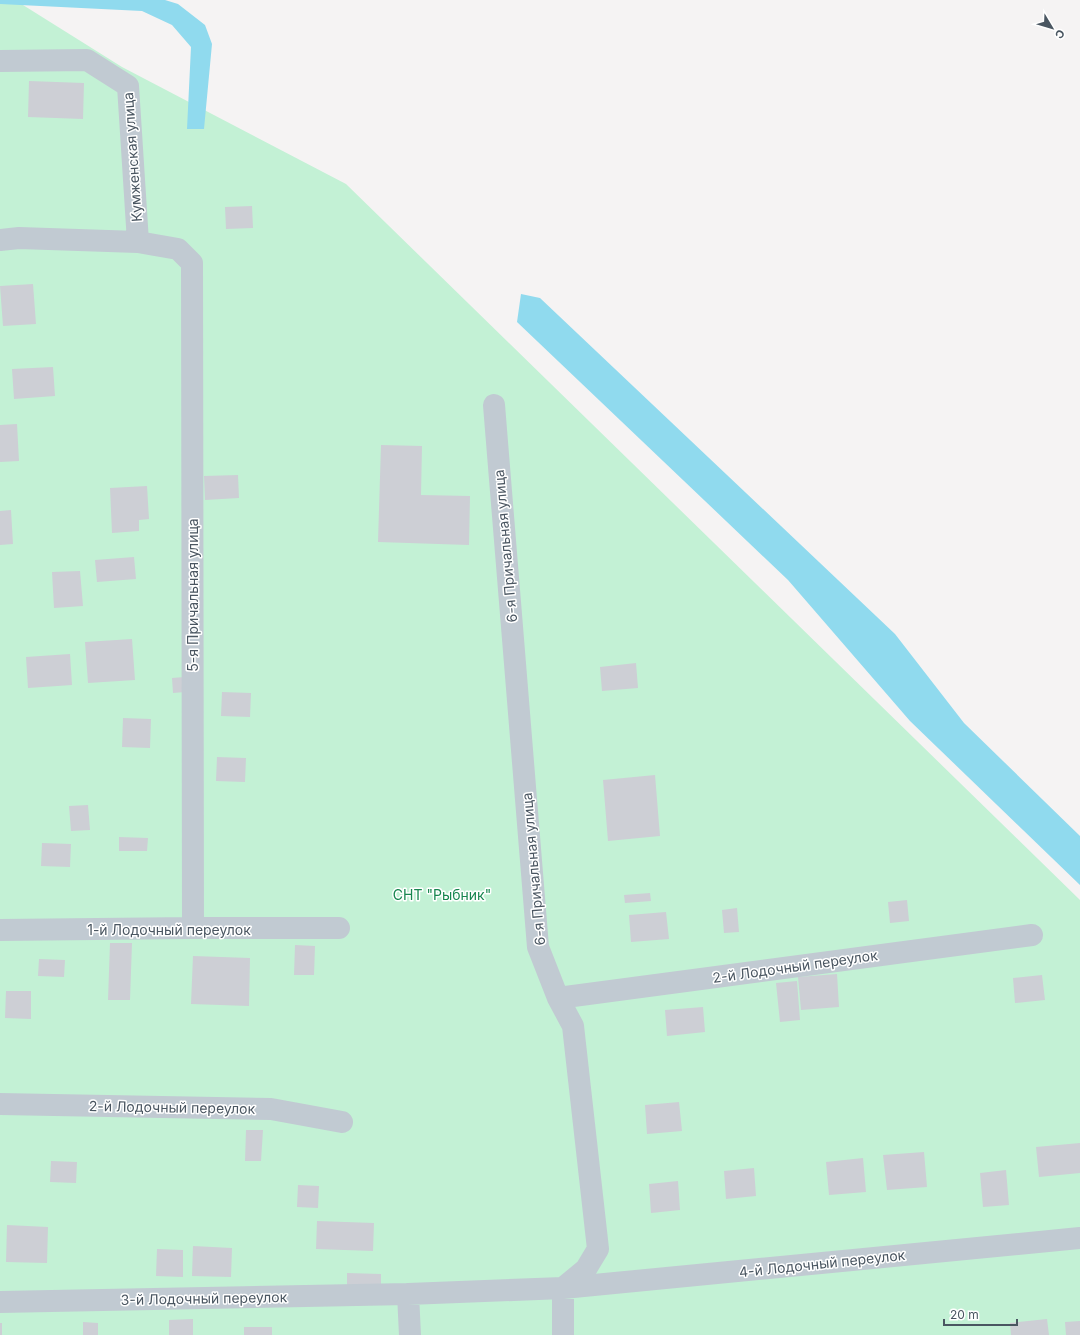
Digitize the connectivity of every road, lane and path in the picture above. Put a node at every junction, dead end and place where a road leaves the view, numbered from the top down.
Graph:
1 (0, 61) edge
2 (0, 240) edge
3 (138, 242) junction
4 (494, 405) dead end
5 (0, 923) edge
6 (193, 928) junction
7 (339, 928) dead end
8 (0, 930) edge
9 (1032, 935) dead end
10 (558, 998) junction
11 (0, 1104) edge
12 (342, 1122) dead end
13 (1080, 1238) edge
14 (563, 1288) junction
15 (408, 1294) junction
16 (0, 1302) edge
17 (410, 1335) edge
18 (563, 1335) edge

1 - 3 street, Кумженская улица
2 - 3 street
3 - 6 street, 5-я Причальная улица
4 - 10 street, 6-я Причальная улица
5 - 8 street
6 - 7 street, 1-й Лодочный переулок
6 - 8 street, 1-й Лодочный переулок
9 - 10 street, 2-й Лодочный переулок
10 - 14 street, 6-я Причальная улица
11 - 12 street, 2-й Лодочный переулок
13 - 14 street, 4-й Лодочный переулок
14 - 15 street, 4-й Лодочный переулок
14 - 18 street
15 - 16 street, 3-й Лодочный переулок
15 - 17 street

